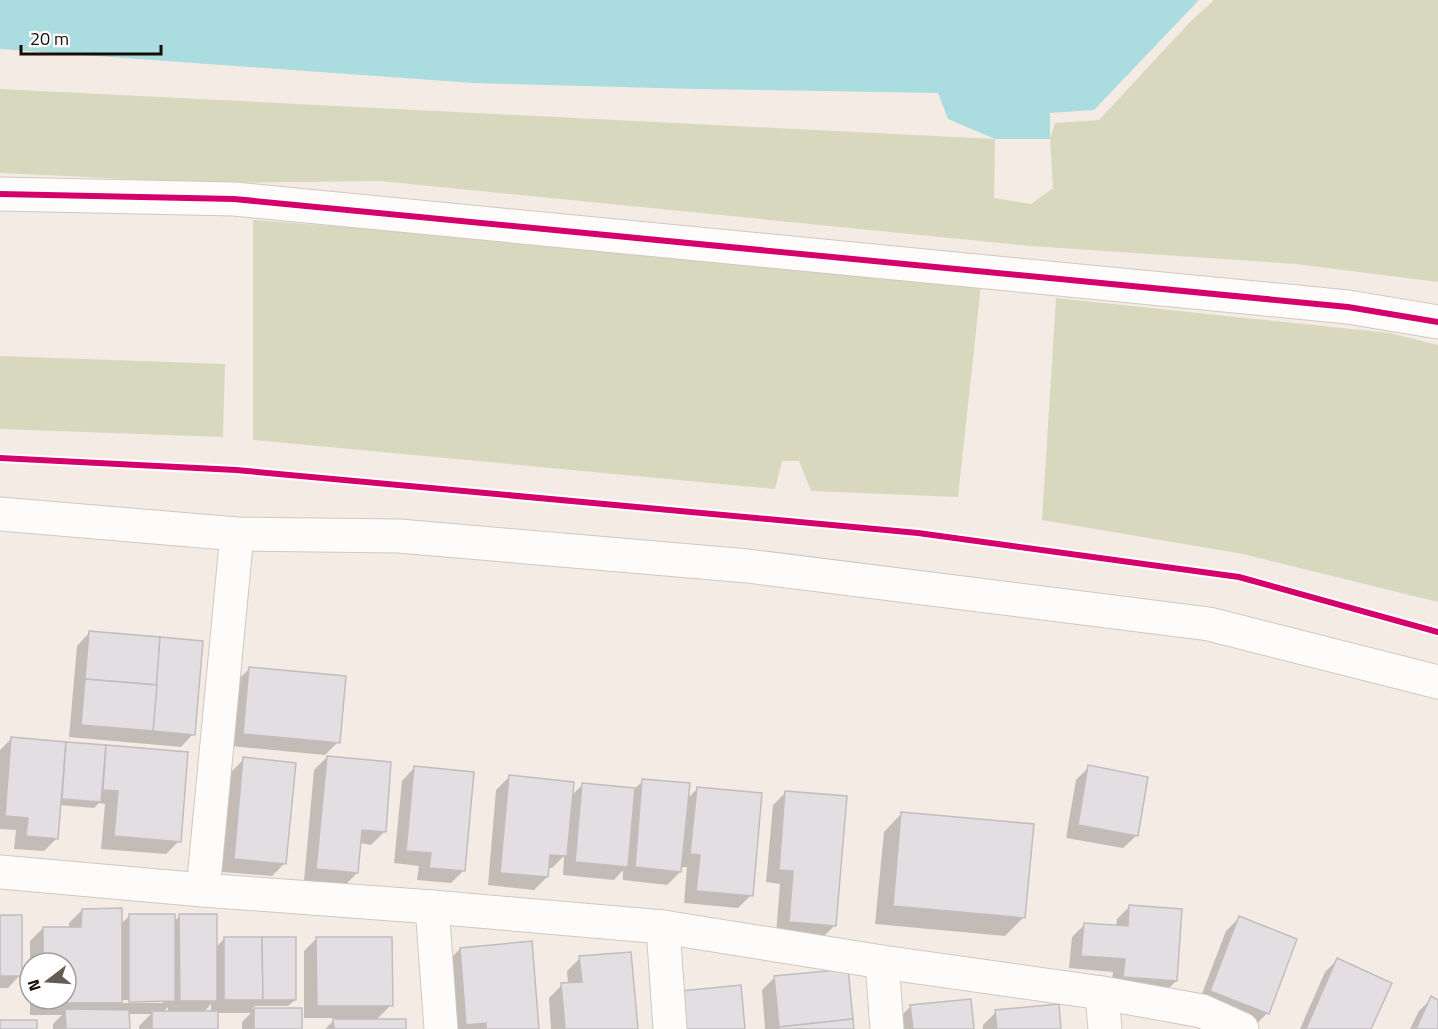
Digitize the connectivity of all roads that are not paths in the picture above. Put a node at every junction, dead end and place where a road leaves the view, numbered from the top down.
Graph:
1 (0, 194) edge
2 (1438, 322) edge
3 (0, 514) edge
4 (237, 534) junction
5 (1438, 682) edge
6 (0, 872) edge
7 (203, 890) junction
8 (432, 907) junction
9 (663, 927) junction
10 (882, 962) junction
11 (1102, 993) junction
12 (441, 1029) edge
13 (669, 1029) edge
14 (887, 1029) edge
15 (1105, 1029) edge
16 (1242, 1029) edge

1 - 2 street
3 - 4 street
4 - 5 street
4 - 7 street
6 - 7 street
7 - 8 street
8 - 9 street
8 - 12 street
9 - 10 street
9 - 13 street
10 - 11 street
10 - 14 street
11 - 15 street
11 - 16 street

